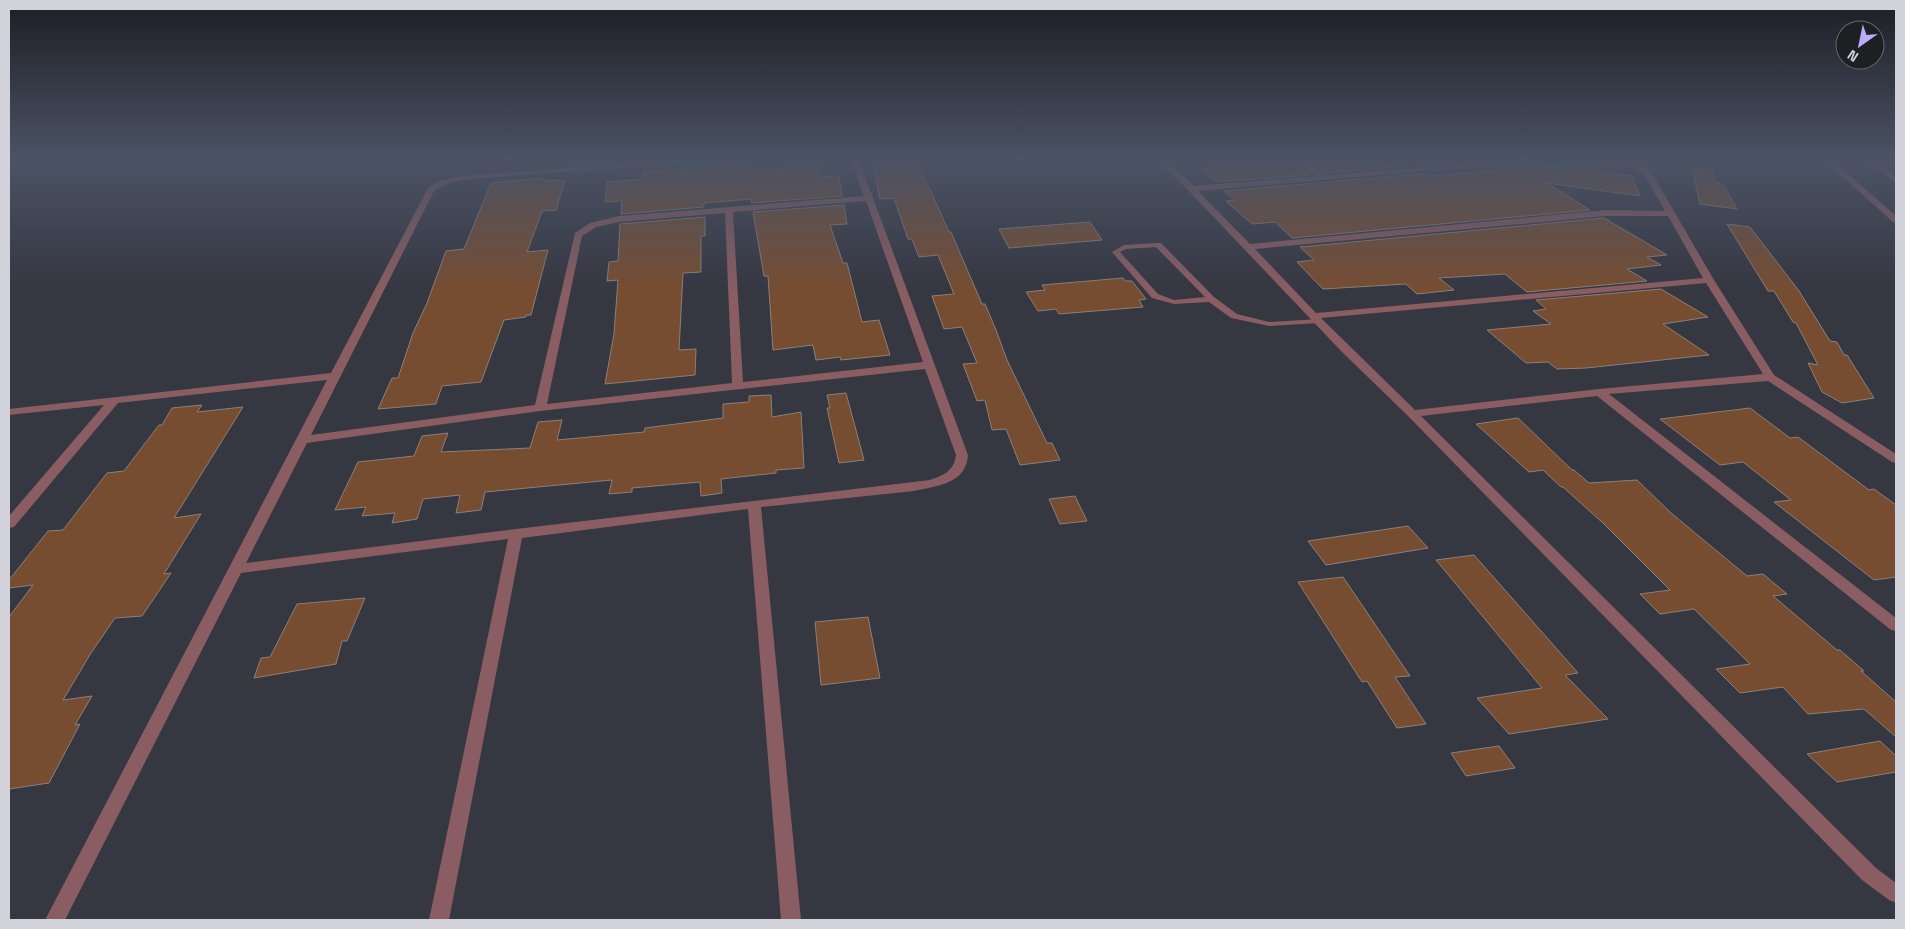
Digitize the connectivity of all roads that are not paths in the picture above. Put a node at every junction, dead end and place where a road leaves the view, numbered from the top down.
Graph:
1 (424, 203) edge
2 (807, 203) edge
3 (871, 203) edge
4 (1206, 203) edge
5 (1665, 203) edge
6 (1877, 203) edge
7 (729, 210) junction
8 (1672, 214) junction
9 (1896, 220) edge
10 (1248, 247) junction
11 (1709, 280) junction
12 (1211, 299) junction
13 (1317, 318) junction
14 (929, 365) junction
15 (335, 376) junction
16 (1770, 377) junction
17 (738, 385) junction
18 (1599, 392) junction
19 (114, 400) junction
20 (540, 408) junction
21 (9, 412) edge
22 (1412, 414) junction
23 (303, 440) junction
24 (1896, 459) edge
25 (754, 504) junction
26 (9, 524) edge
27 (516, 533) junction
28 (237, 569) junction
29 (1896, 626) edge
30 (1896, 894) edge
31 (55, 920) edge
32 (439, 920) edge
33 (791, 920) edge

1 - 15 street
2 - 7 street
3 - 14 street
4 - 10 street
5 - 8 street
6 - 9 street
7 - 17 street
7 - 20 street
8 - 10 street
8 - 11 street
10 - 13 street
11 - 13 street
11 - 16 street
12 - 12 lane
12 - 13 lane
13 - 22 street
14 - 17 street
14 - 25 street
15 - 19 street
15 - 23 street
16 - 18 street
16 - 24 street
17 - 20 street
18 - 22 street
18 - 29 street
19 - 21 street
19 - 26 street
20 - 23 street
22 - 30 street
23 - 28 street
25 - 27 street
25 - 33 street
27 - 28 street
27 - 32 street
28 - 31 street

